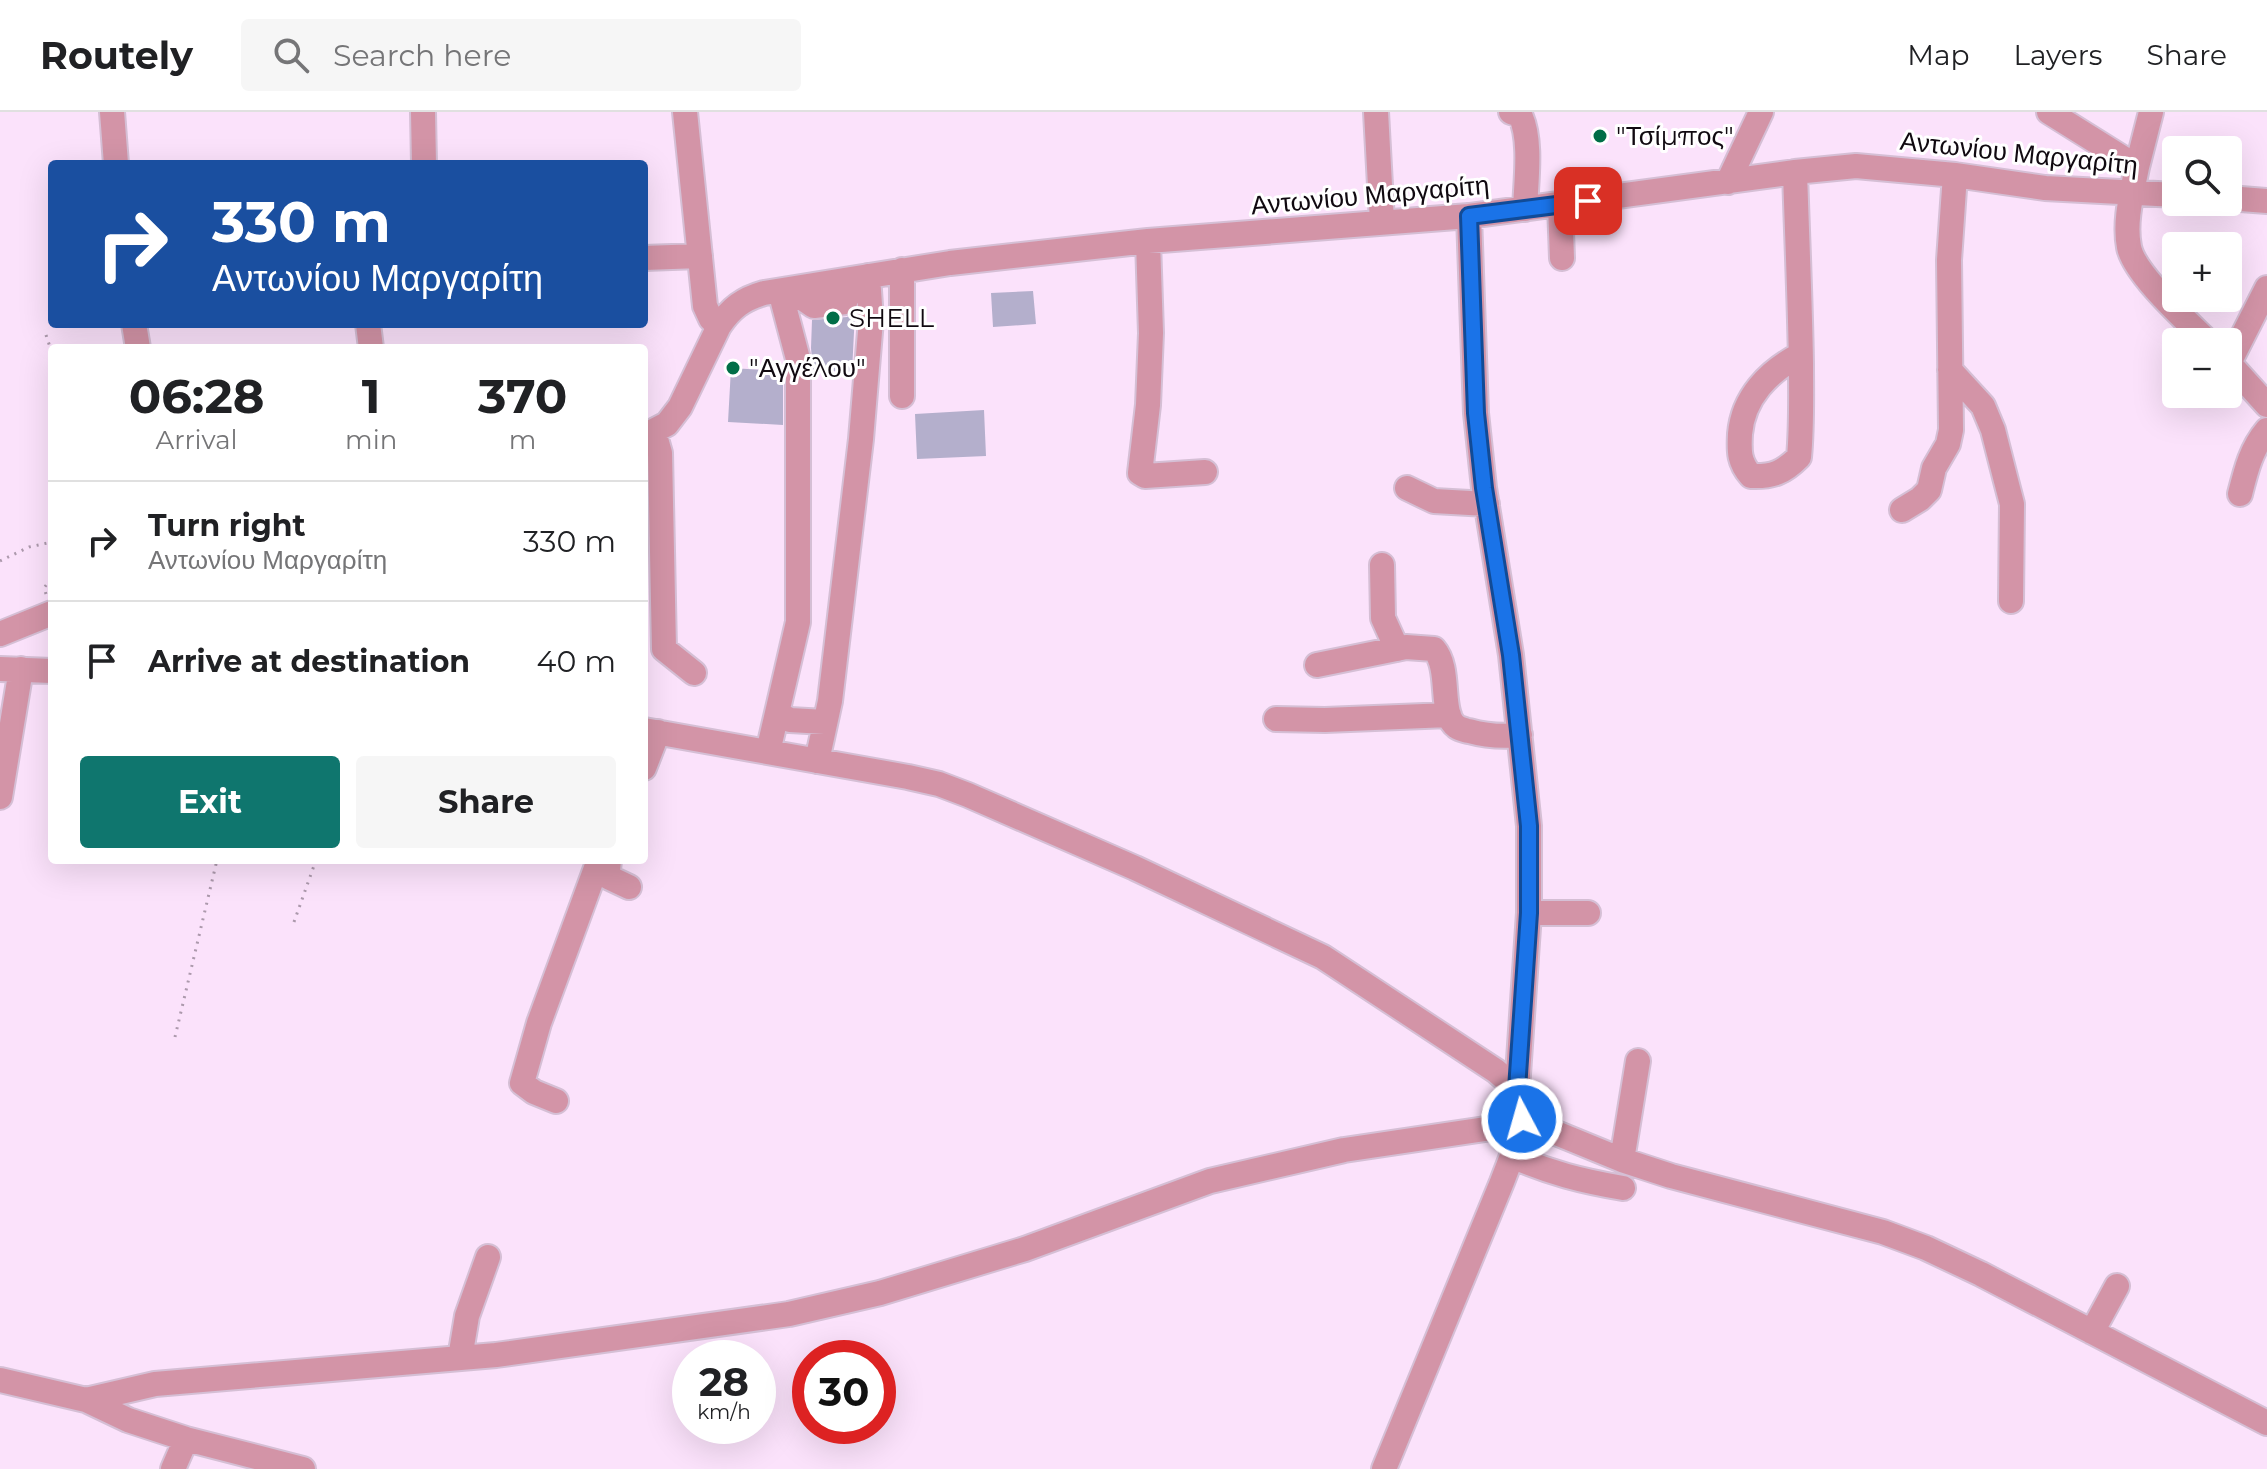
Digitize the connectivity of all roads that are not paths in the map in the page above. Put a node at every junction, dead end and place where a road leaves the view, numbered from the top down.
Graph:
1 (112, 112) edge
2 (423, 112) edge
3 (685, 112) edge
4 (1376, 112) edge
5 (1511, 112) edge
6 (1761, 112) edge
7 (2049, 112) edge
8 (2151, 112) edge
9 (116, 160) edge
10 (424, 160) edge
11 (2137, 167) junction
12 (1795, 172) junction
13 (1955, 175) junction
14 (1728, 182) junction
15 (2132, 193) junction
16 (2162, 194) edge
17 (2242, 199) edge
18 (2267, 201) edge
19 (1560, 204) junction
20 (1525, 209) junction
21 (1469, 216) junction
22 (1382, 222) junction
23 (1148, 241) junction
24 (700, 256) junction
25 (648, 258) edge
26 (1562, 258) dead end
27 (902, 270) junction
28 (859, 283) junction
29 (2267, 288) edge
30 (789, 293) junction
31 (719, 326) junction
32 (2195, 328) edge
33 (2242, 337) edge
34 (1800, 355) junction
35 (1950, 370) junction
36 (2242, 377) edge
37 (902, 396) dead end
38 (2267, 405) edge
39 (2267, 430) edge
40 (649, 434) edge
41 (1205, 472) dead end
42 (1407, 488) dead end
43 (2240, 494) dead end
44 (1487, 504) junction
45 (1902, 510) dead end
46 (1382, 565) dead end
47 (2011, 601) dead end
48 (48, 615) edge
49 (798, 622) junction
50 (838, 626) junction
51 (0, 634) edge
52 (1397, 649) junction
53 (1317, 665) dead end
54 (11, 669) edge
55 (48, 671) edge
56 (694, 673) dead end
57 (777, 713) junction
58 (1449, 715) junction
59 (1276, 719) dead end
60 (825, 722) junction
61 (648, 732) edge
62 (1520, 735) junction
63 (768, 752) junction
64 (817, 761) junction
65 (0, 797) edge
66 (598, 864) edge
67 (609, 864) edge
68 (629, 887) dead end
69 (1529, 913) junction
70 (1588, 913) dead end
71 (1638, 1061) dead end
72 (1517, 1089) junction
73 (556, 1101) dead end
74 (1522, 1119) junction
75 (1512, 1156) junction
76 (1622, 1160) junction
77 (1623, 1188) dead end
78 (488, 1257) dead end
79 (2117, 1286) dead end
80 (2092, 1332) junction
81 (460, 1358) junction
82 (0, 1380) edge
83 (86, 1400) junction
84 (2267, 1423) edge
85 (186, 1439) junction
86 (173, 1469) edge
87 (303, 1469) edge
88 (1384, 1469) edge

1 - 9 street
2 - 10 street
3 - 24 street
4 - 22 street
5 - 20 street
6 - 14 street
7 - 11 street
8 - 11 street
11 - 15 street
12 - 13 street, Αντωνίου Μαργαρίτη
12 - 14 street, Αντωνίου Μαργαρίτη
12 - 34 street
13 - 15 street, Αντωνίου Μαργαρίτη
13 - 35 street
14 - 19 street, Αντωνίου Μαργαρίτη
15 - 16 street, Αντωνίου Μαργαρίτη
15 - 32 street
17 - 18 street
19 - 20 street, Αντωνίου Μαργαρίτη
19 - 26 street
20 - 21 street, Αντωνίου Μαργαρίτη
21 - 22 street, Αντωνίου Μαργαρίτη
21 - 44 street
22 - 23 street, Αντωνίου Μαργαρίτη
23 - 27 street, Αντωνίου Μαργαρίτη
23 - 41 street
24 - 25 street
24 - 31 street
27 - 28 street, Αντωνίου Μαργαρίτη
27 - 37 street
28 - 30 street, Αντωνίου Μαργαρίτη
28 - 50 street
29 - 33 street
30 - 31 street, Αντωνίου Μαργαρίτη
30 - 49 street
31 - 40 street, Αντωνίου Μαργαρίτη
34 - 34 street
35 - 45 street
35 - 47 street
36 - 38 street
39 - 43 street
40 - 56 street
42 - 44 street
44 - 62 street
46 - 52 street
48 - 51 street
49 - 50 street
49 - 57 street
50 - 60 street
52 - 53 street
52 - 58 street
54 - 55 street
54 - 65 street
57 - 60 street
57 - 63 street
58 - 59 street
58 - 62 street
60 - 64 street
61 - 63 street
62 - 69 street
63 - 64 street
64 - 72 street
66 - 73 street
67 - 68 street
69 - 70 street
69 - 72 street
71 - 76 street
72 - 74 street
74 - 75 street
74 - 76 street
74 - 81 street
75 - 77 street
75 - 88 street
76 - 80 street
78 - 81 street
79 - 80 street
80 - 84 street
81 - 83 street
82 - 83 street
83 - 85 street
85 - 86 street
85 - 87 street

